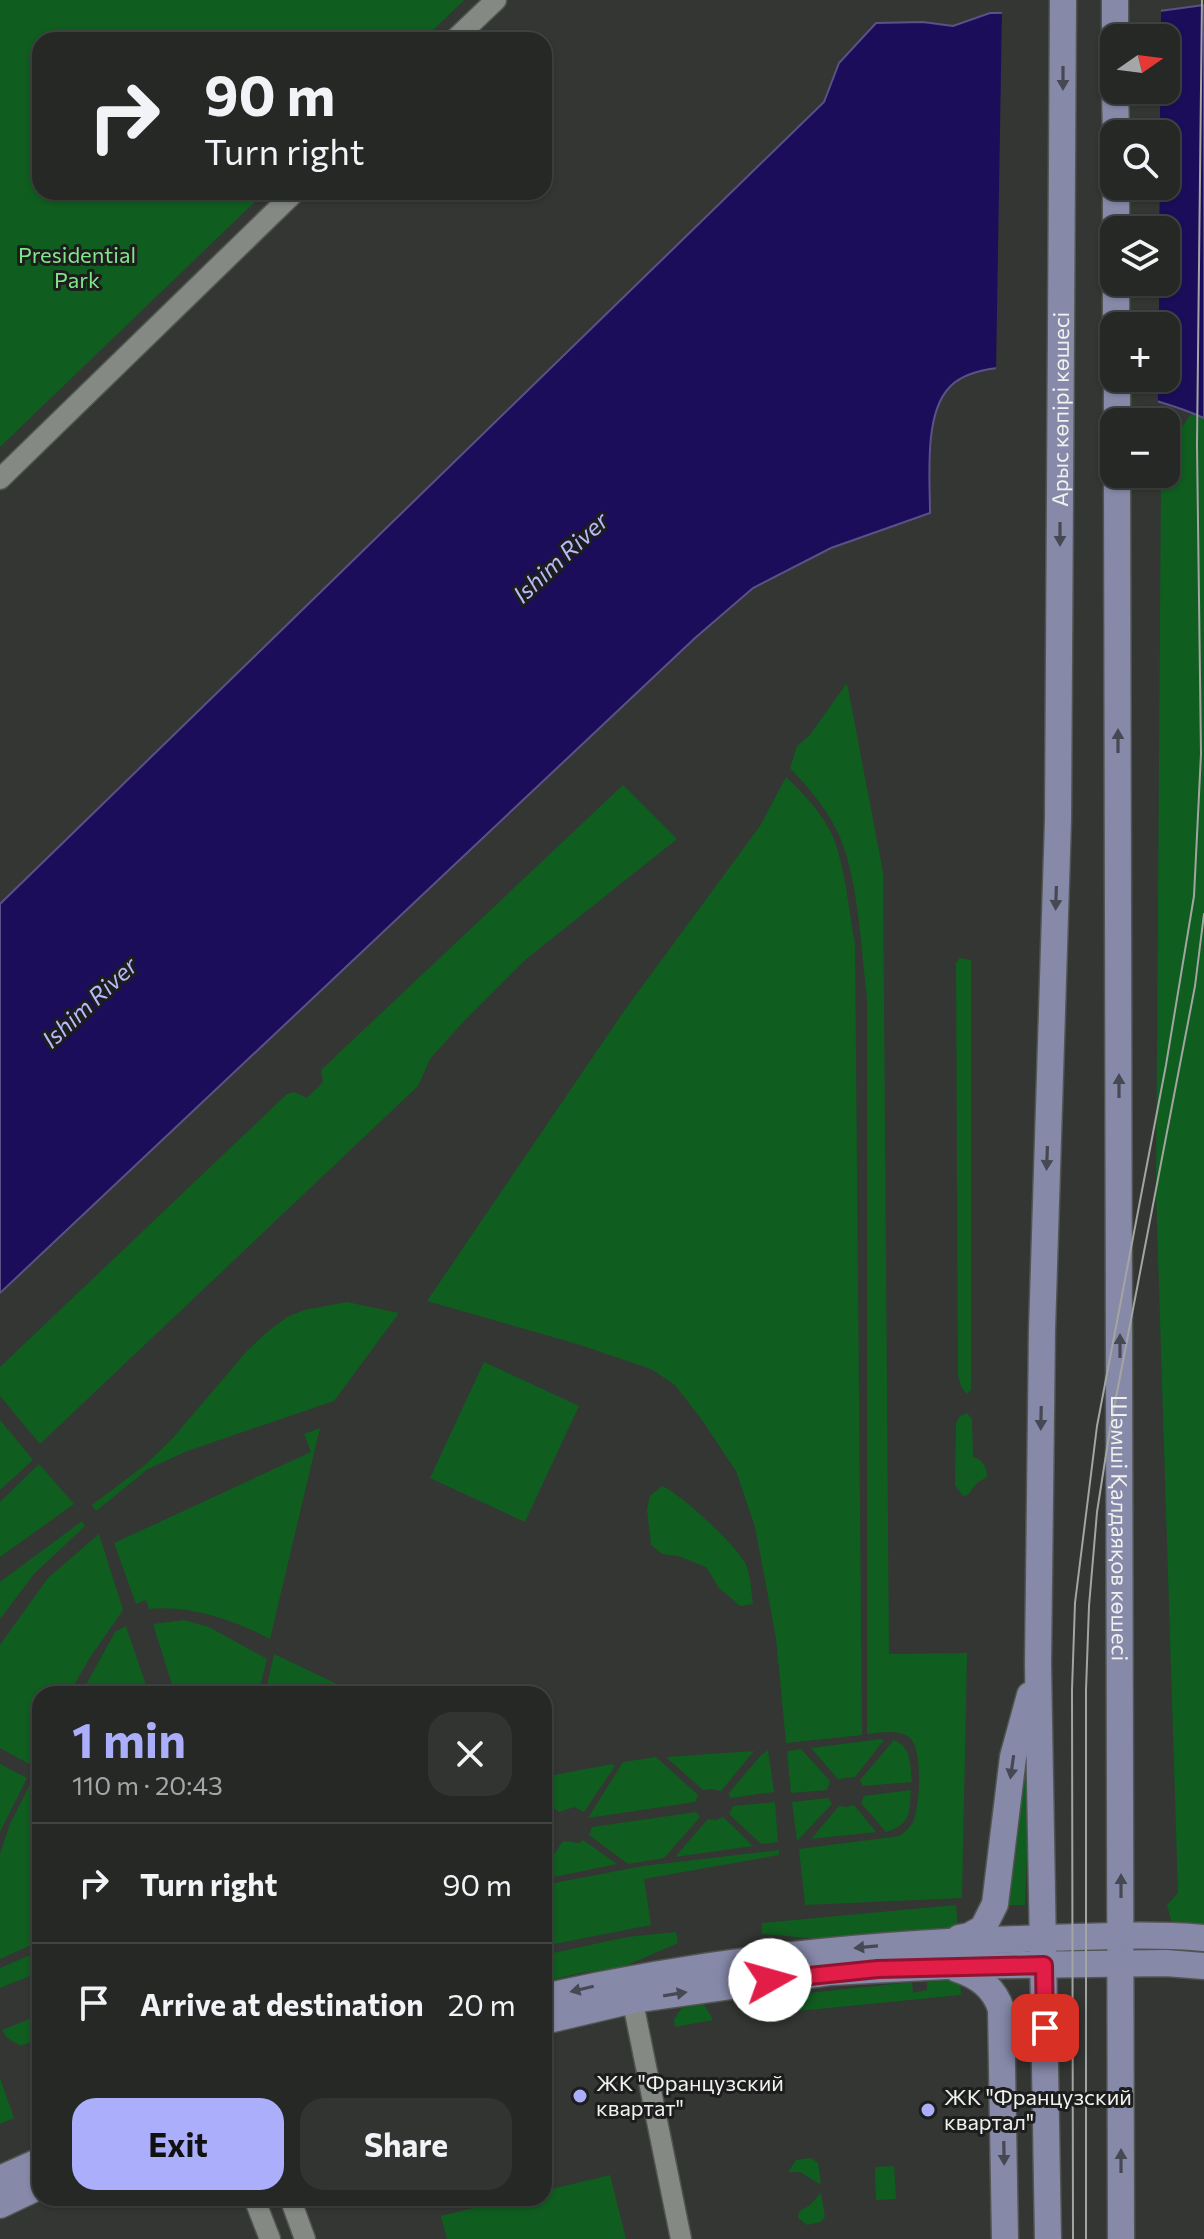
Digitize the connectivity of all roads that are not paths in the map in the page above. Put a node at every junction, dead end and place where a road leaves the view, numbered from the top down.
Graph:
1 (496, 0) edge
2 (1063, 0) edge
3 (1115, 0) edge
4 (1115, 24) edge
5 (462, 32) edge
6 (287, 200) edge
7 (0, 479) edge
8 (1117, 488) edge
9 (1038, 1664) junction
10 (1044, 1938) junction
11 (1204, 1938) edge
12 (1120, 1950) junction
13 (945, 1954) junction
14 (1044, 1965) junction
15 (1204, 1966) edge
16 (631, 1989) junction
17 (552, 1996) edge
18 (552, 2018) edge
19 (32, 2165) edge
20 (0, 2179) edge
21 (32, 2190) edge
22 (0, 2205) edge
23 (257, 2206) edge
24 (293, 2206) edge
25 (270, 2239) edge
26 (305, 2239) edge
27 (681, 2239) edge
28 (1005, 2239) edge
29 (1048, 2239) edge
30 (1121, 2239) edge

1 - 5 street
2 -> 9 main road, Арыс көпірі көшесі
3 - 4 main road
6 - 7 street
12 -> 8 main road, Шәмші Қалдаяқов көшесі
9 - 10 main road
9 -> 13 main road
10 - 12 main road
10 - 13 main road
10 - 14 main road
11 - 12 main road
12 - 14 main road
12 - 15 main road
30 -> 12 main road, Шәмші Қалдаяқов көшесі
13 - 14 main road
13 - 16 main road
13 -> 28 main road
14 - 29 main road
16 -> 17 main road
16 - 18 main road
16 - 27 street
19 - 20 main road
21 - 22 main road
23 - 25 street
24 - 26 street

